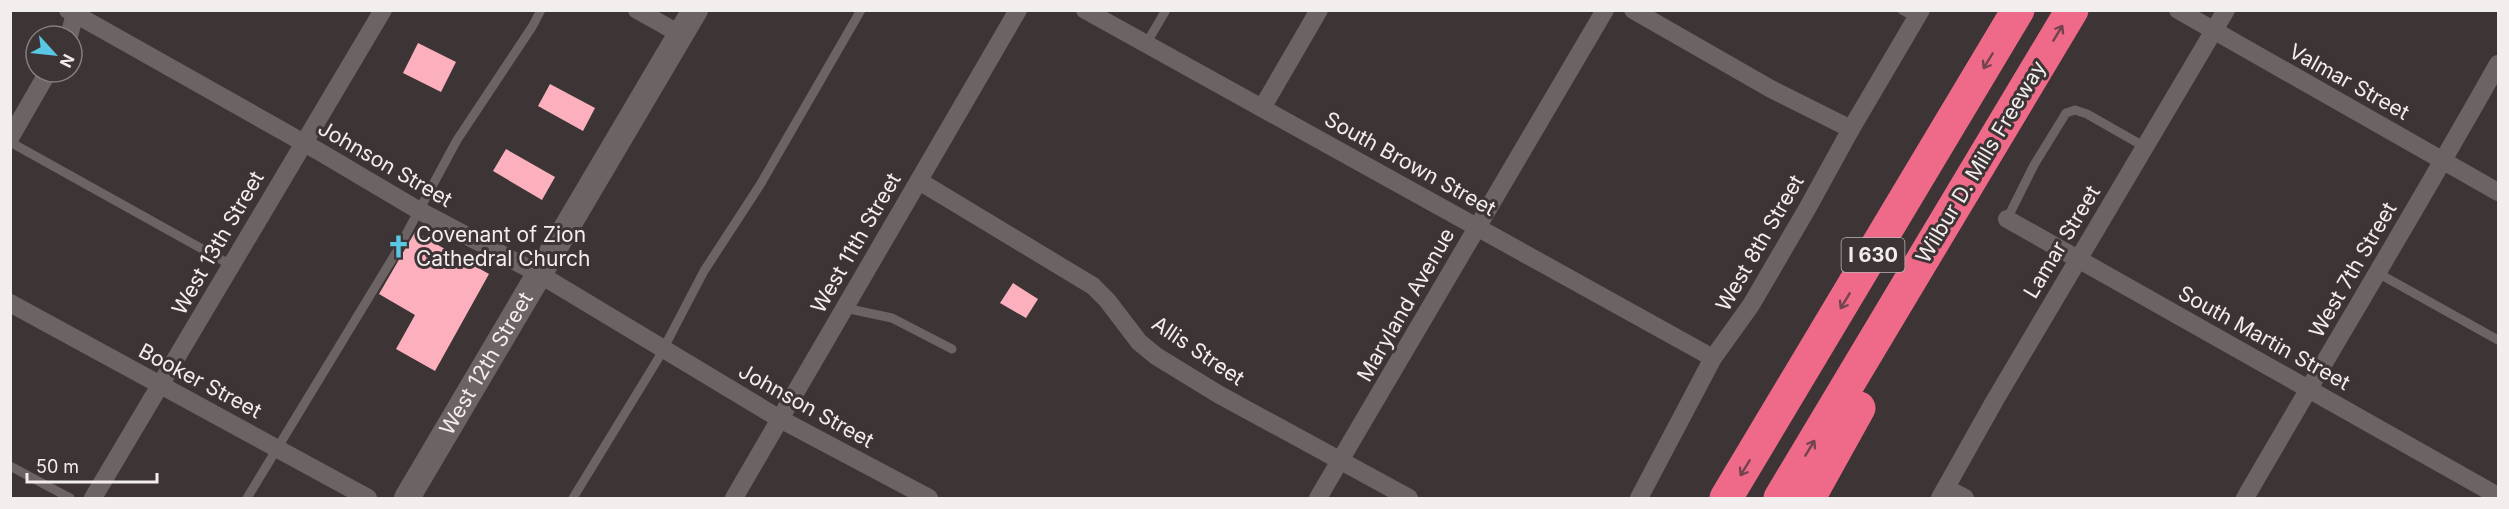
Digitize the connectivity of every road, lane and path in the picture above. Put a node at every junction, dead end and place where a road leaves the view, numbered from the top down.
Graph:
1 (383, 10) edge
2 (541, 10) edge
3 (637, 10) edge
4 (694, 10) edge
5 (861, 10) edge
6 (1018, 10) edge
7 (1085, 10) edge
8 (1166, 10) edge
9 (1319, 10) edge
10 (1605, 10) edge
11 (1633, 10) edge
12 (2018, 10) edge
13 (2072, 10) edge
14 (2178, 10) edge
15 (2226, 10) edge
16 (73, 12) edge
17 (1913, 13) edge
18 (2214, 32) junction
19 (681, 34) junction
20 (1146, 44) junction
21 (2499, 64) edge
22 (41, 84) edge
23 (1262, 108) junction
24 (1851, 129) junction
25 (1996, 138) junction
26 (10, 140) edge
27 (303, 143) junction
28 (2145, 147) junction
29 (2445, 160) junction
30 (919, 181) junction
31 (2499, 192) edge
32 (418, 210) junction
33 (2007, 219) joint
34 (1478, 228) junction
35 (2078, 259) junction
36 (231, 265) junction
37 (2376, 272) junction
38 (539, 274) junction
39 (10, 303) edge
40 (845, 308) junction
41 (2499, 340) edge
42 (952, 349) dead end
43 (662, 350) junction
44 (1713, 358) junction
45 (160, 386) junction
46 (2310, 390) junction
47 (780, 420) junction
48 (276, 446) junction
49 (1340, 461) junction
50 (10, 466) edge
51 (1943, 493) edge
52 (2499, 496) edge
53 (70, 498) edge
54 (93, 498) edge
55 (247, 498) edge
56 (368, 498) edge
57 (407, 498) edge
58 (573, 498) edge
59 (734, 498) edge
60 (929, 498) edge
61 (1318, 498) edge
62 (1409, 498) edge
63 (1639, 498) edge
64 (1726, 498) edge
65 (1780, 498) edge
66 (1809, 498) edge
67 (1965, 498) edge
68 (2245, 498) edge

1 - 27 street, West 13th Street
2 - 32 lane
3 - 19 street
4 - 19 main road, West 12th Street
5 - 43 lane
6 - 30 street, West 11th Street
7 - 20 street, South Brown Street
8 - 20 lane
9 - 23 street
10 - 34 street, Maryland Avenue
11 - 24 street
12 -> 64 highway, I 630
25 -> 13 highway, Wilbur D. Mills Freeway / I 630
14 - 18 street, Valmar Street
15 - 18 street, Lamar Street
16 - 27 street, Johnson Street
17 - 24 street, West 8th Street
18 - 28 street, Lamar Street
18 - 29 street, Valmar Street
19 - 38 main road, West 12th Street
20 - 23 street, South Brown Street
21 - 29 street, West 7th Street
22 - 26 street
23 - 34 street, South Brown Street
24 - 44 street, West 8th Street
65 -> 25 highway, Wilbur D. Mills Freeway / I 630
25 - 66 highway
26 - 36 lane
27 - 32 street, Johnson Street
27 - 36 street, West 13th Street
28 - 33 lane
28 - 35 street, Lamar Street
29 - 31 street, Valmar Street
29 - 37 street, West 7th Street
30 - 40 street, West 11th Street
30 - 49 street, Allis Street
32 - 38 street, Johnson Street
32 - 48 lane
33 - 35 street, South Martin Street
34 - 44 street, South Brown Street
34 - 49 street, Maryland Avenue
35 - 46 street, South Martin Street
35 - 51 street, Lamar Street
36 - 45 street, West 13th Street
37 - 41 lane
37 - 46 street, West 7th Street
38 - 43 street, Johnson Street
38 - 57 main road, West 12th Street
39 - 45 street, Booker Street
40 - 42 lane
40 - 47 street, West 11th Street
43 - 47 street, Johnson Street
43 - 58 lane
44 - 63 street, West 8th Street
45 - 48 street, Booker Street
45 - 54 street, West 13th Street
46 - 52 street, South Martin Street
46 - 68 street, West 7th Street
47 - 59 street, West 11th Street
47 - 60 street, Johnson Street
48 - 55 lane
48 - 56 street, Booker Street
49 - 61 street, Maryland Avenue
49 - 62 street, Allis Street
50 - 53 lane
51 - 67 street

